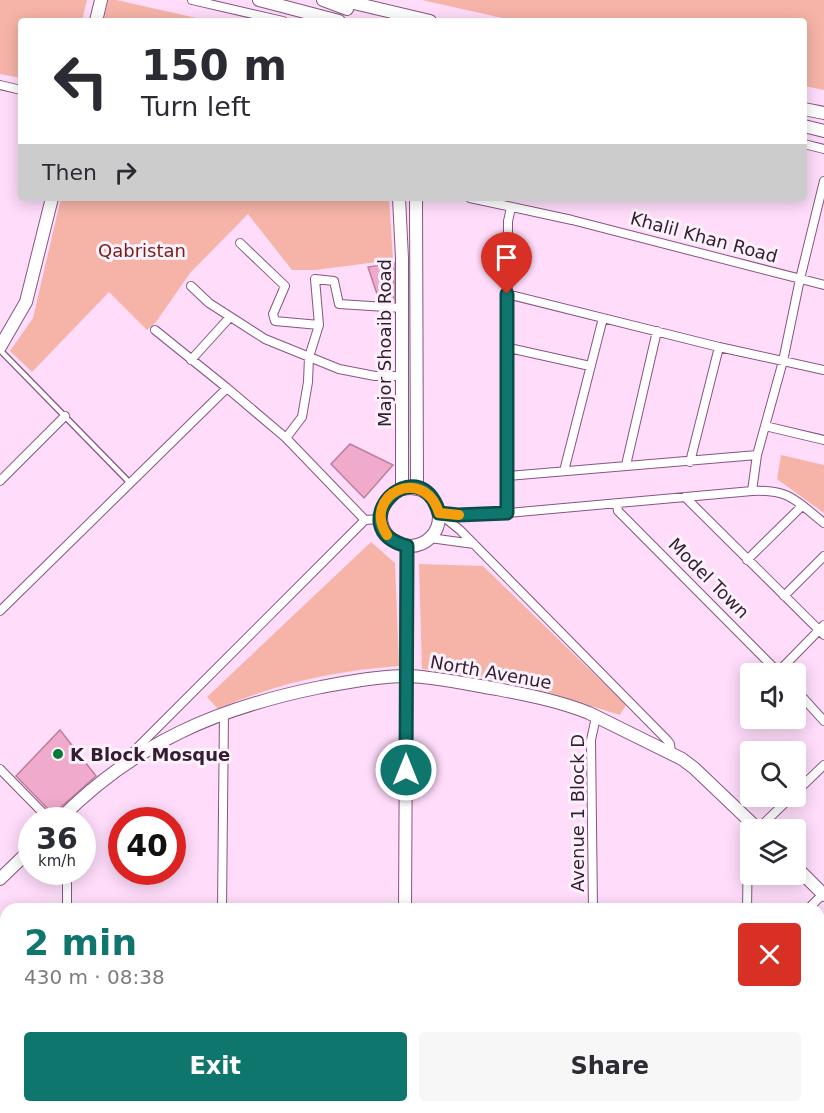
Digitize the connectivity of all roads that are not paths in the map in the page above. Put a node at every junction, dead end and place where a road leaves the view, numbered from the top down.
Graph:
1 (101, 0) edge
2 (192, 0) edge
3 (259, 0) edge
4 (323, 0) edge
5 (341, 0) edge
6 (97, 18) edge
7 (270, 18) edge
8 (328, 18) edge
9 (381, 18) edge
10 (417, 18) edge
11 (0, 85) edge
12 (18, 89) edge
13 (807, 110) edge
14 (824, 113) edge
15 (807, 127) edge
16 (824, 131) edge
17 (807, 145) edge
18 (824, 149) edge
19 (824, 181) edge
20 (51, 201) edge
21 (399, 201) edge
22 (416, 201) edge
23 (482, 201) edge
24 (511, 208) junction
25 (240, 243) dead end
26 (800, 279) junction
27 (824, 285) edge
28 (191, 286) dead end
29 (507, 294) junction
30 (402, 308) junction
31 (230, 317) junction
32 (603, 318) junction
33 (320, 325) junction
34 (155, 330) dead end
35 (657, 331) junction
36 (719, 347) junction
37 (0, 348) edge
38 (508, 348) junction
39 (309, 357) junction
40 (191, 360) junction
41 (783, 361) junction
42 (590, 366) junction
43 (824, 370) edge
44 (402, 376) junction
45 (227, 388) junction
46 (64, 416) junction
47 (765, 426) junction
48 (286, 438) junction
49 (824, 440) edge
50 (757, 455) junction
51 (690, 462) junction
52 (626, 465) junction
53 (564, 471) junction
54 (507, 476) junction
55 (0, 481) edge
56 (130, 484) junction
57 (402, 488) junction
58 (417, 488) junction
59 (752, 491) junction
60 (685, 497) junction
61 (617, 504) junction
62 (802, 506) junction
63 (439, 513) junction
64 (507, 513) junction
65 (381, 519) junction
66 (365, 520) junction
67 (824, 523) edge
68 (430, 538) junction
69 (475, 544) junction
70 (407, 546) junction
71 (824, 556) edge
72 (747, 560) junction
73 (784, 596) junction
74 (0, 611) edge
75 (822, 630) edge
76 (769, 663) edge
77 (789, 663) edge
78 (406, 676) junction
79 (806, 701) edge
80 (224, 712) junction
81 (596, 717) junction
82 (824, 721) edge
83 (671, 753) junction
84 (824, 765) edge
85 (118, 768) junction
86 (0, 769) edge
87 (806, 782) edge
88 (37, 807) edge
89 (77, 807) edge
90 (781, 807) edge
91 (748, 819) edge
92 (768, 819) edge
93 (18, 862) edge
94 (806, 877) edge
95 (0, 879) edge
96 (67, 885) edge
97 (747, 885) edge
98 (824, 894) edge
99 (67, 903) edge
100 (222, 903) edge
101 (405, 903) edge
102 (593, 903) edge
103 (747, 903) edge

1 - 6 street
2 - 7 street
3 - 8 street
4 - 9 street
5 - 10 street
11 - 12 street
13 - 14 street
15 - 16 street
17 - 18 street
19 - 26 street
20 - 37 street
21 - 30 street, Major Shoaib Road
22 - 58 street, Major Shoaib Road
23 - 24 street, Khalil Khan Road
24 - 26 street, Khalil Khan Road
24 - 29 street
25 - 33 street
26 - 27 street, Khalil Khan Road
26 - 41 street
28 - 31 street
29 - 32 street
29 - 38 street
30 - 33 street
30 - 44 street, Major Shoaib Road
31 - 39 street
31 - 40 street
32 - 35 street
32 - 42 street
33 - 39 street
34 - 40 street
35 - 36 street
35 - 52 street
36 - 41 street
36 - 51 street
37 - 46 lane
38 - 42 street
38 - 54 street
39 - 44 street
39 - 48 street
40 - 45 street
41 - 43 street
41 - 47 street
42 - 53 street
44 - 57 street, Major Shoaib Road
45 - 48 street
45 - 56 street
46 - 55 street
46 - 56 lane
47 - 49 street
47 - 50 street
48 - 66 street
50 - 51 street
50 - 59 street
51 - 52 street
52 - 53 street
53 - 54 street
54 - 64 street
56 - 74 street
57 - 58 street
57 - 65 street
58 - 63 street
59 - 60 street
59 - 62 street
60 - 61 street
60 - 72 street
61 - 64 street
61 - 76 street, Model Town
62 - 67 street
62 - 72 street
63 - 64 street
63 - 68 street
63 - 69 street
65 - 66 street
65 - 70 street
66 - 85 street
68 - 69 street
68 - 70 street
69 - 83 street
70 - 78 street
71 - 73 street
72 - 73 street
73 - 75 street
75 - 77 street
78 - 80 street, North Avenue
78 - 81 street, North Avenue
78 - 101 street
79 - 82 street
80 - 85 street, North Avenue
80 - 100 street
81 - 83 street, North Avenue
81 - 102 street, Avenue 1 Block D
83 - 91 street, North Avenue
84 - 87 street
85 - 89 street, North Avenue
86 - 88 street
90 - 92 street
93 - 95 street
94 - 98 street
96 - 99 street
97 - 103 street

